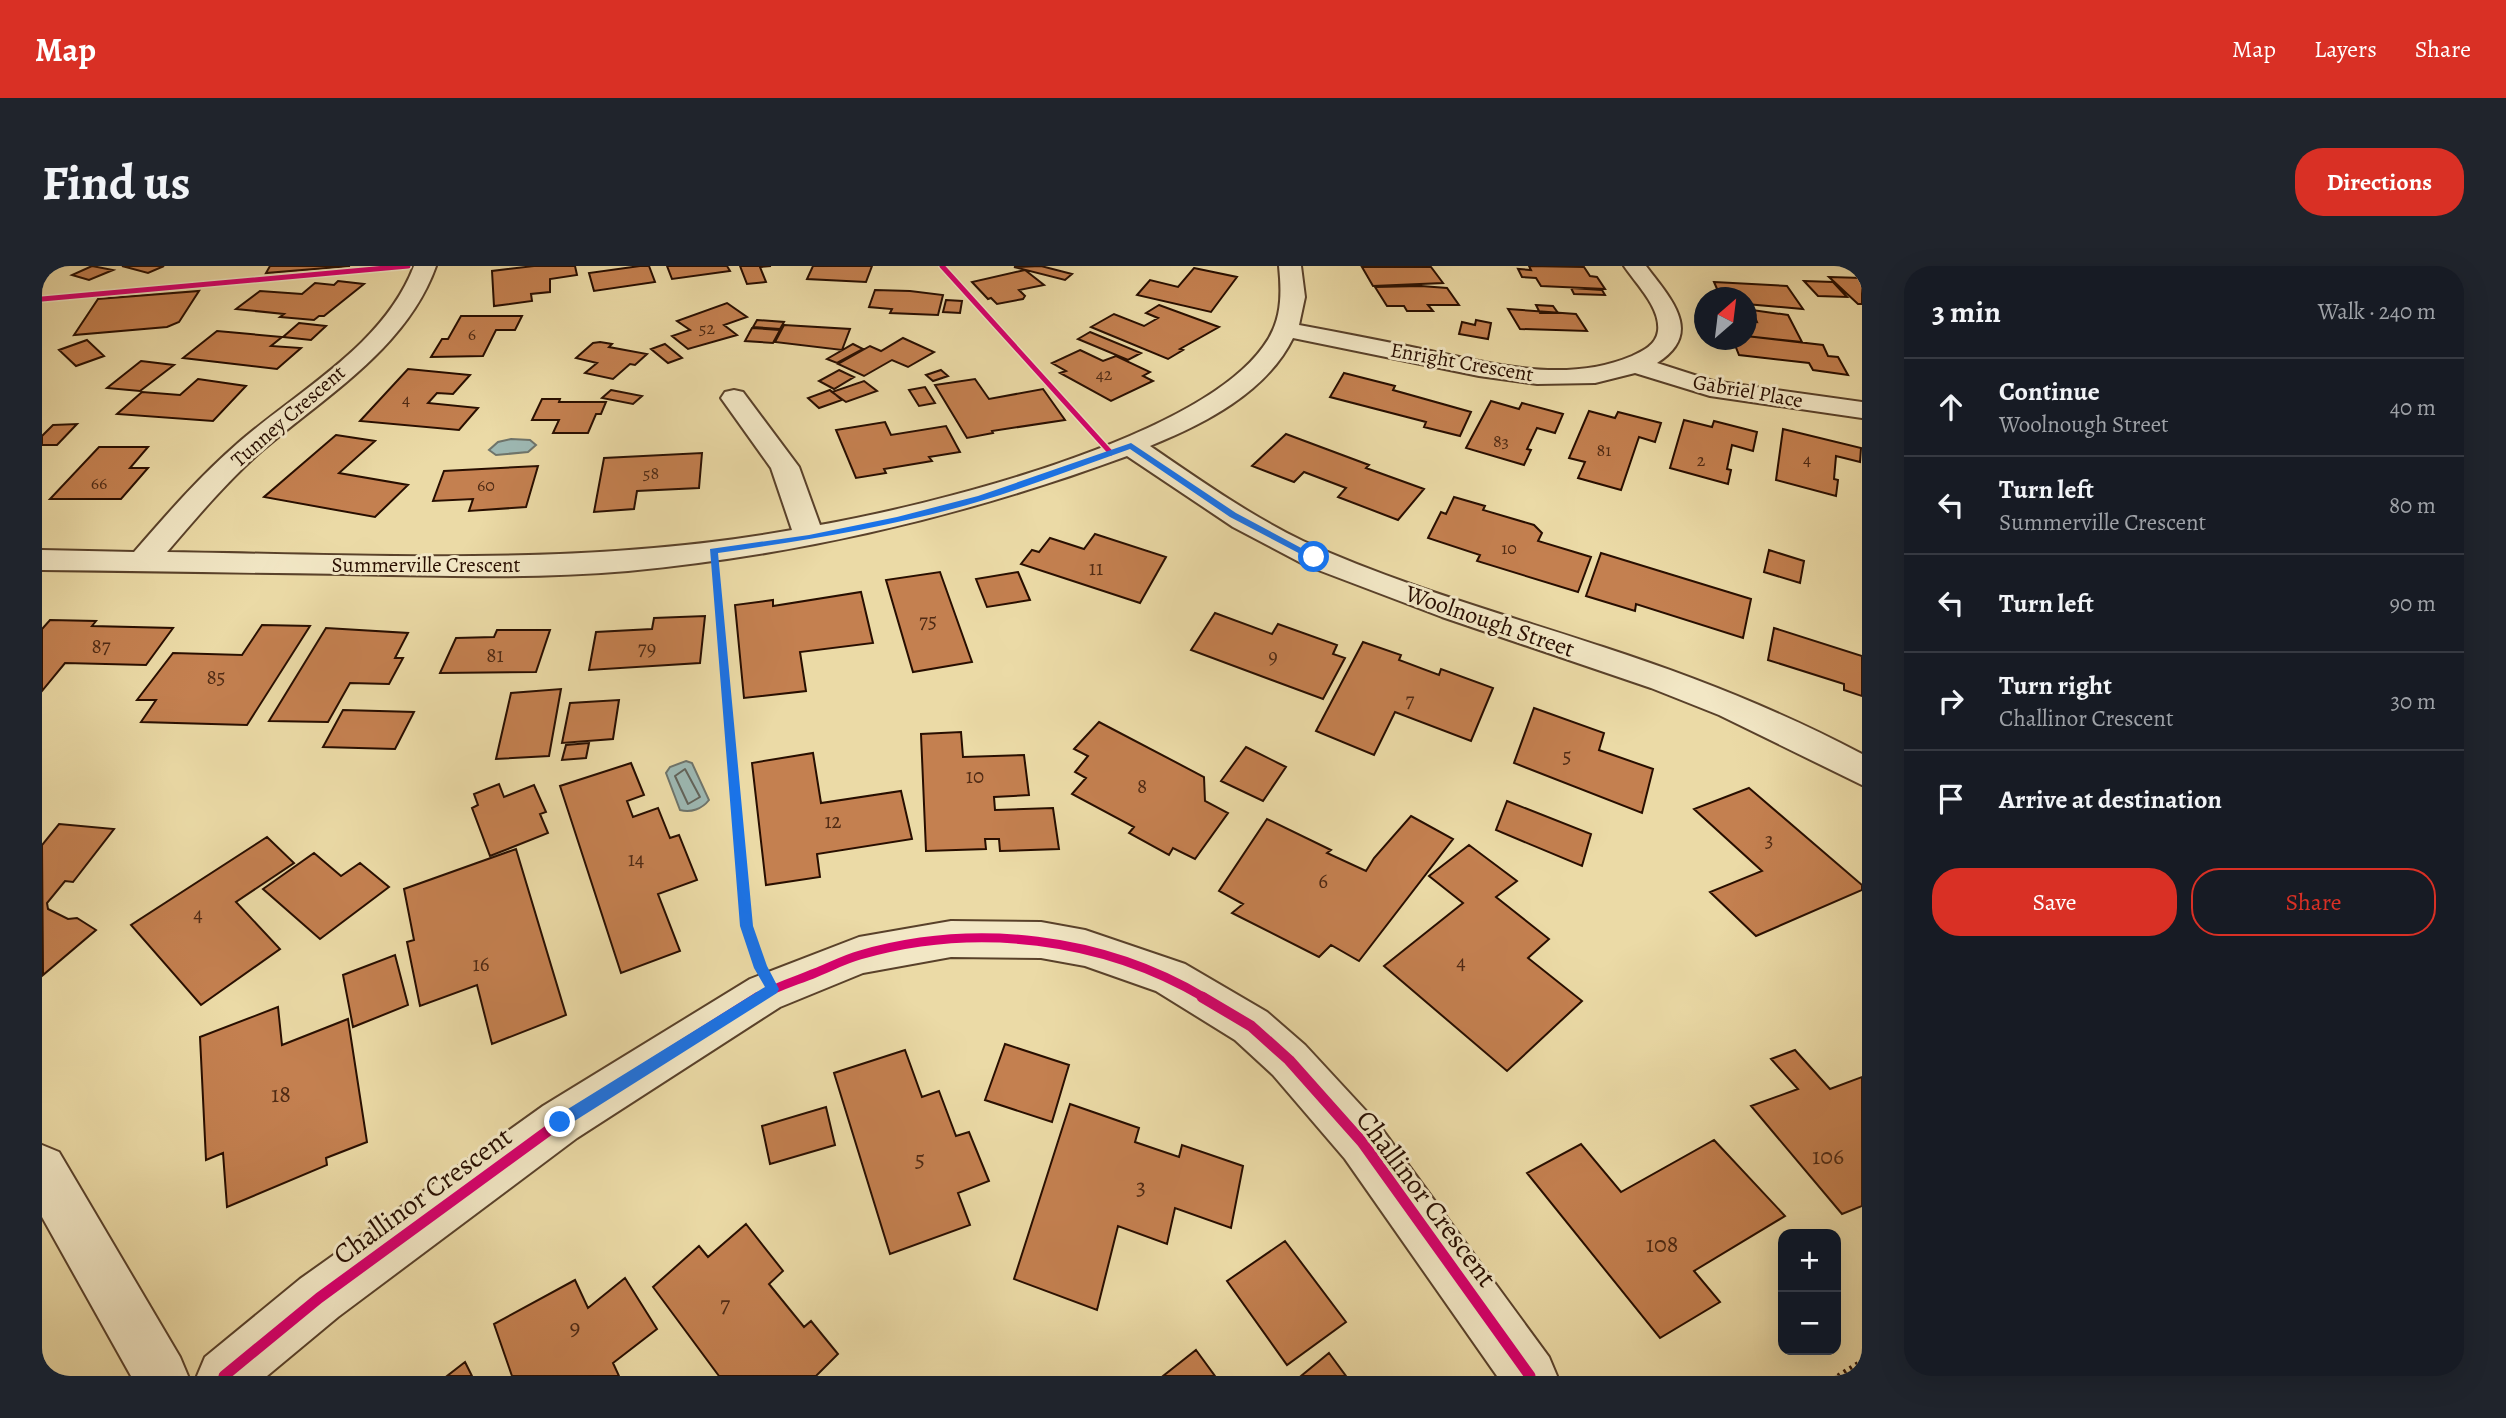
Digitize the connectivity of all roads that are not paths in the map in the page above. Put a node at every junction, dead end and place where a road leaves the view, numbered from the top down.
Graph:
1 (425, 266) edge
2 (1290, 266) edge
3 (1635, 266) edge
4 (1288, 330) junction
5 (1636, 365) junction
6 (734, 398) dead end
7 (1862, 410) edge
8 (1131, 446) junction
9 (809, 537) junction
10 (42, 560) edge
11 (142, 562) junction
12 (1862, 771) edge
13 (42, 1169) edge
14 (161, 1376) edge
15 (223, 1376) edge
16 (1530, 1376) edge

1 - 11 street, Tunney Crescent
2 - 4 street, Summerville Crescent
3 - 5 street, Enright Crescent
4 - 5 street, Enright Crescent
4 - 8 street, Summerville Crescent
5 - 7 street, Gabriel Place
6 - 9 street
8 - 9 street, Summerville Crescent
8 - 12 street, Woolnough Street
9 - 11 street, Summerville Crescent
10 - 11 street, Summerville Crescent
13 - 14 street
15 - 16 street, Challinor Crescent

